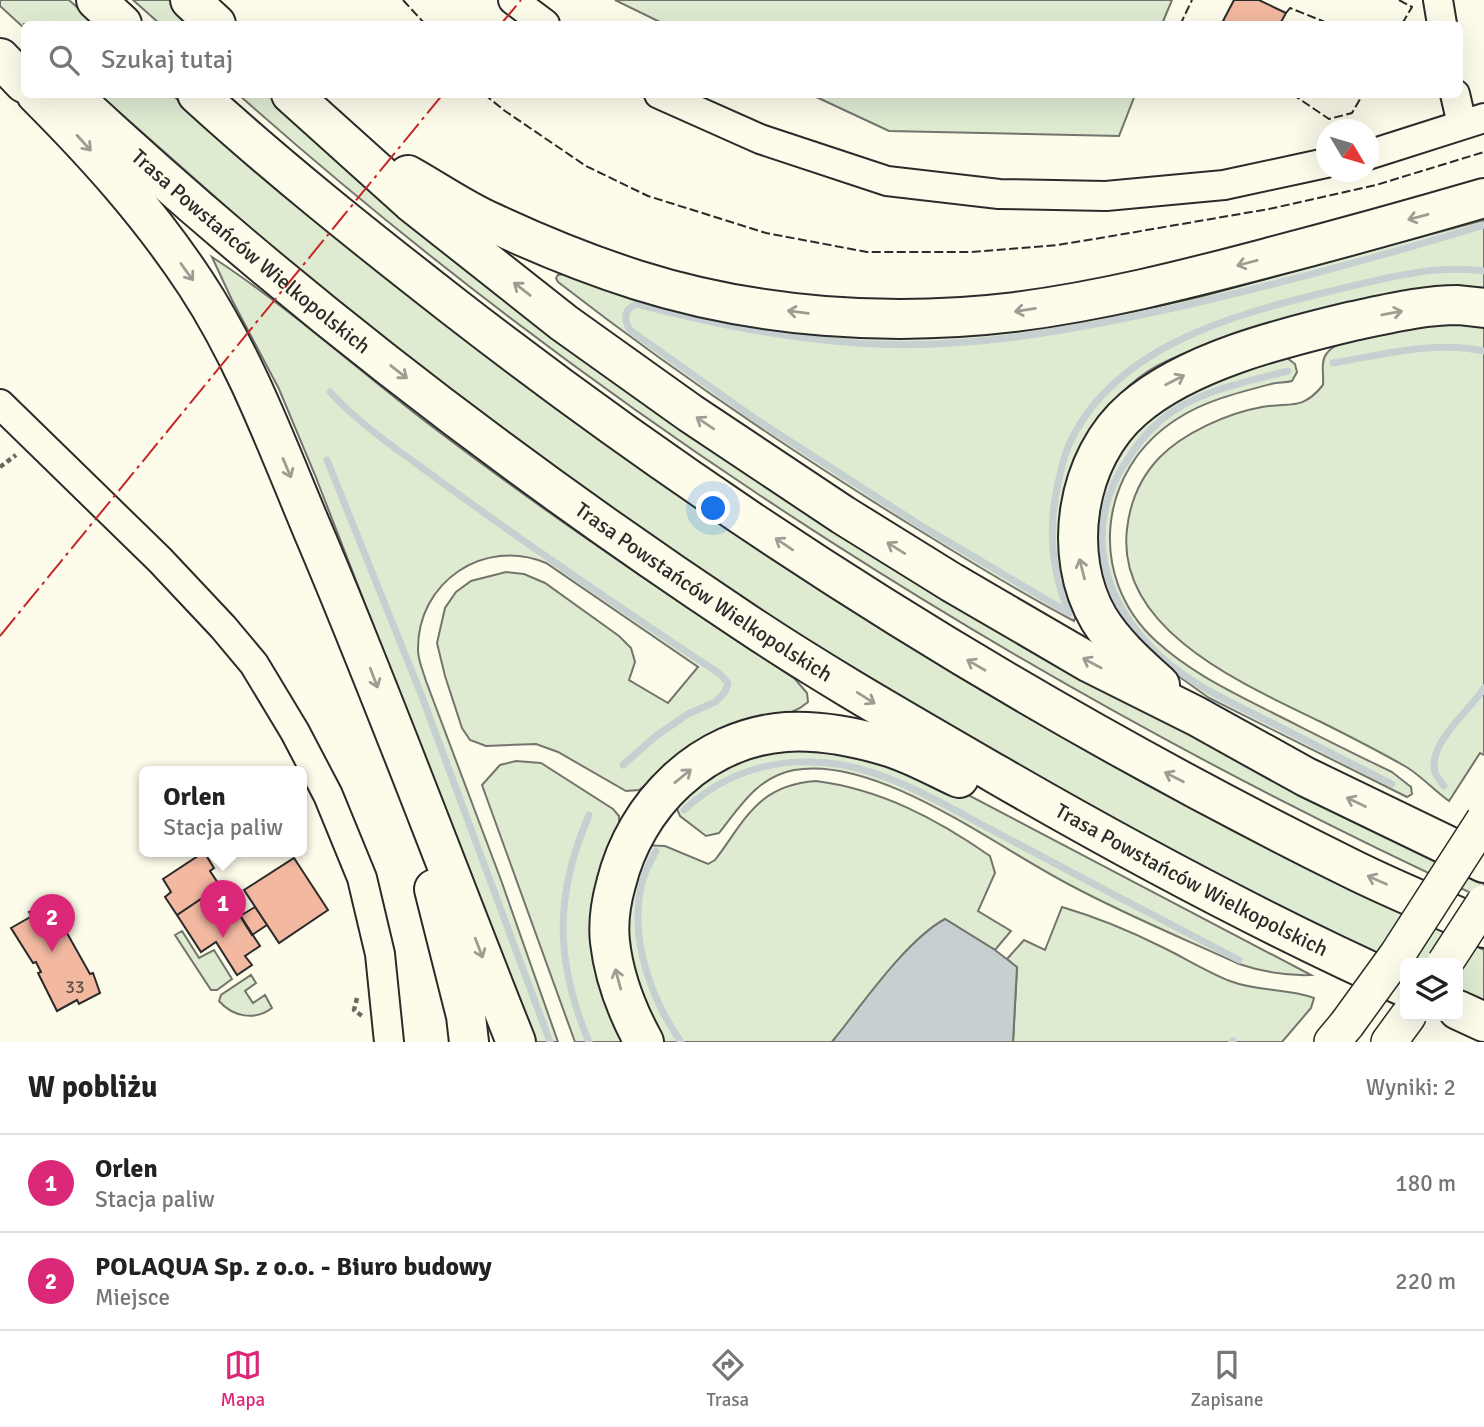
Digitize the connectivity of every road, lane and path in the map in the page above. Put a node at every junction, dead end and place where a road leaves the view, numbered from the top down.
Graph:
1 (96, 0) edge
2 (190, 0) edge
3 (513, 0) edge
4 (1438, 0) edge
5 (119, 21) edge
6 (213, 21) edge
7 (541, 21) edge
8 (1442, 21) edge
9 (0, 29) edge
10 (21, 49) edge
11 (0, 58) edge
12 (21, 80) edge
13 (40, 98) edge
14 (75, 98) edge
15 (202, 98) edge
16 (295, 98) edge
17 (305, 98) edge
18 (668, 98) edge
19 (1458, 98) edge
20 (1473, 121) edge
21 (1379, 151) edge
22 (1316, 165) edge
23 (1484, 198) edge
24 (1484, 308) edge
25 (0, 404) edge
26 (1196, 716) junction
27 (409, 771) junction
28 (1484, 820) edge
29 (1085, 825) junction
30 (1484, 863) edge
31 (1484, 904) edge
32 (1484, 928) edge
33 (1448, 958) edge
34 (1400, 985) edge
35 (1463, 1012) edge
36 (1404, 1021) edge
37 (1484, 1022) edge
38 (1339, 1033) edge
39 (389, 1042) edge
40 (469, 1042) edge
41 (516, 1042) edge
42 (644, 1042) edge
43 (1388, 1042) edge

1 - 5 highway
2 - 6 highway
3 - 7 street
4 - 8 street
9 - 10 highway
11 - 12 highway
13 -> 27 highway
14 -> 29 highway, Trasa Powstańców Wielkopolskich
32 -> 15 highway
26 -> 16 highway
23 -> 17 highway
18 - 22 street
19 - 20 street
20 - 21 street
26 -> 24 highway
25 - 39 street
30 -> 26 highway
27 - 40 highway
27 -> 41 highway
28 - 38 main road, bridge
29 - 34 highway, Trasa Powstańców Wielkopolskich
42 -> 29 highway
31 - 33 main road, bridge
35 - 37 highway
36 - 43 main road

